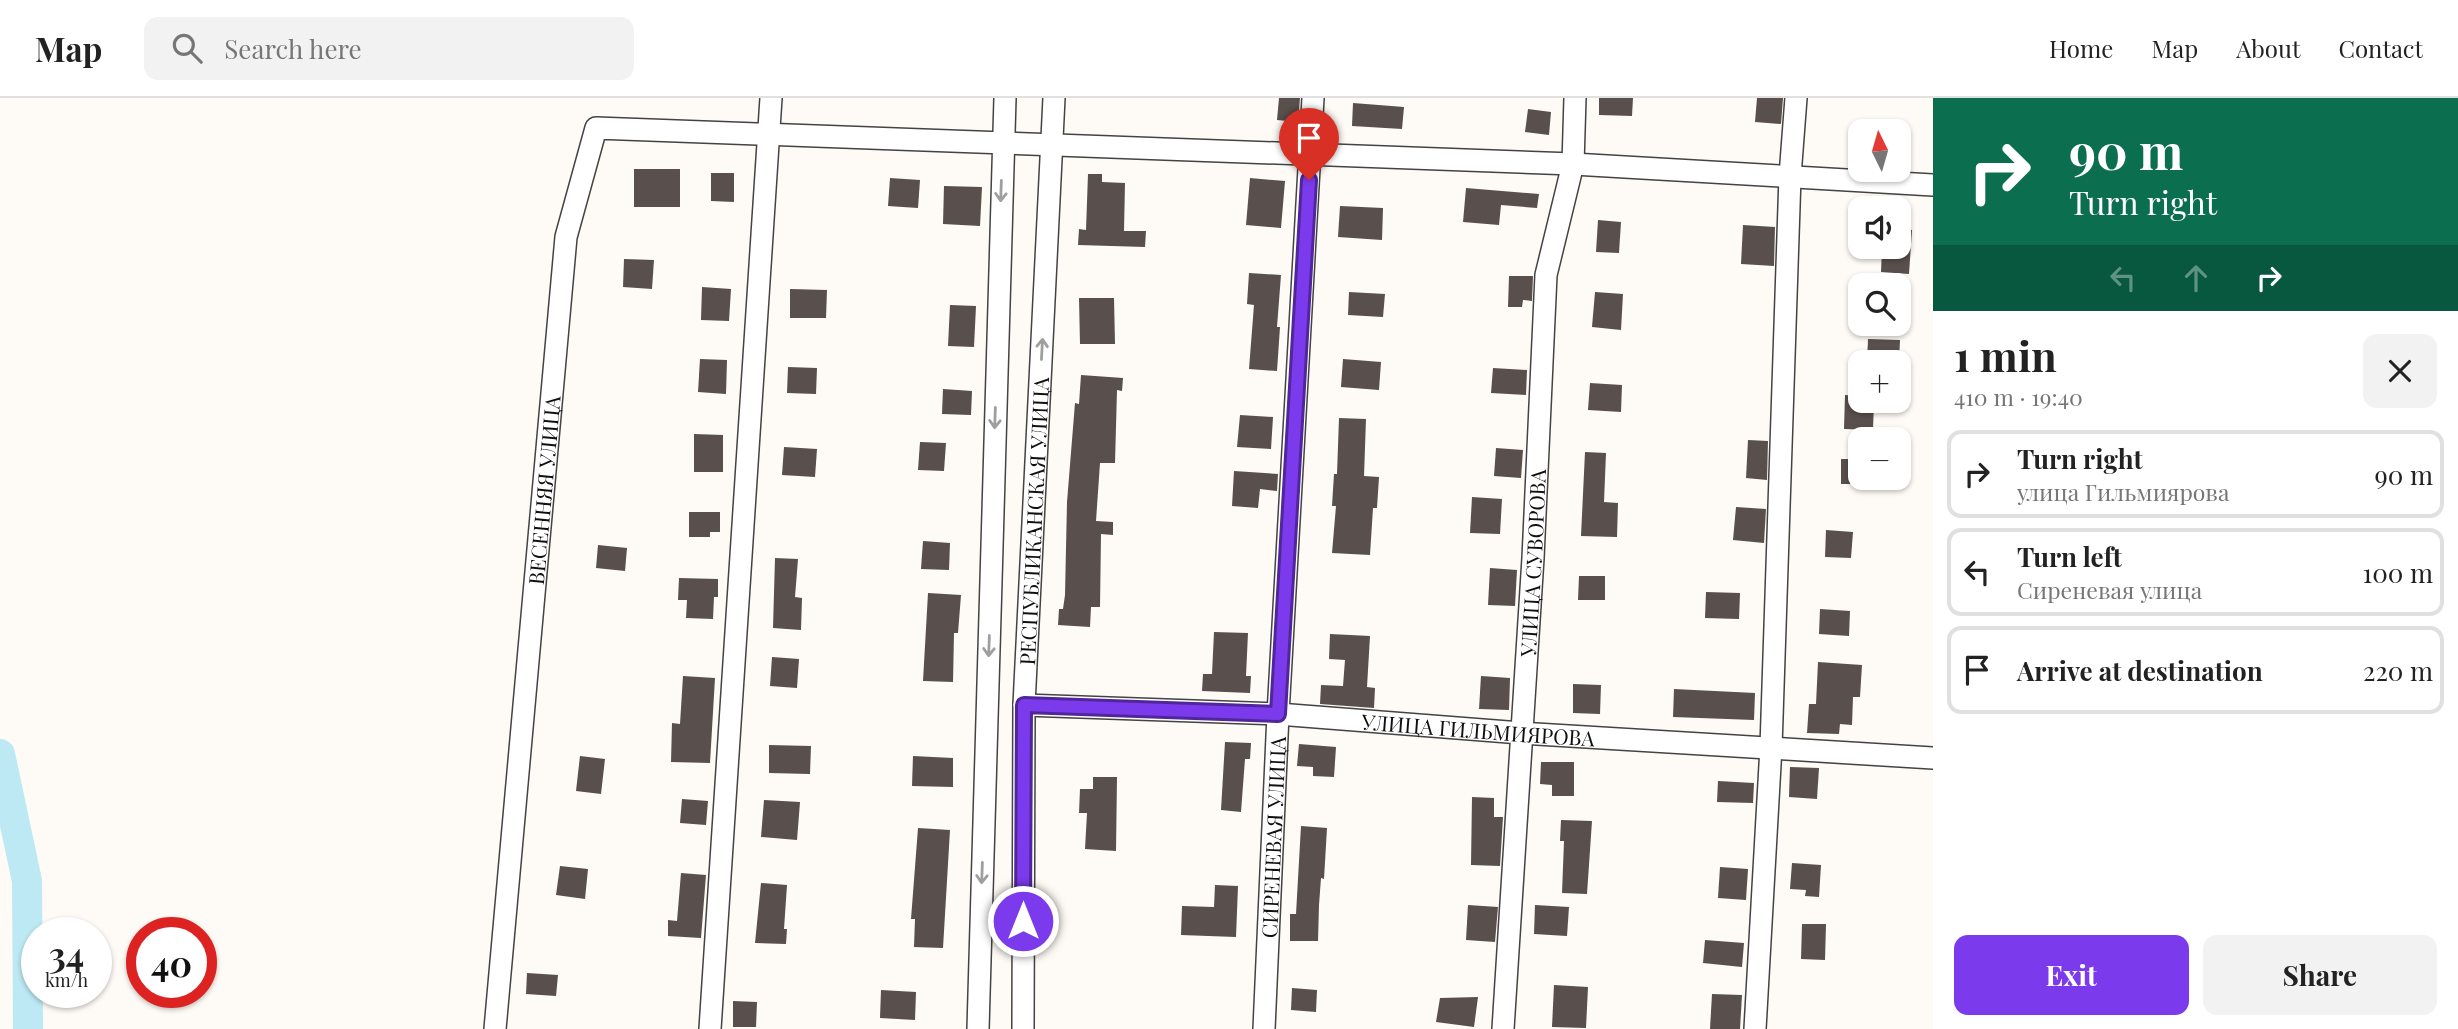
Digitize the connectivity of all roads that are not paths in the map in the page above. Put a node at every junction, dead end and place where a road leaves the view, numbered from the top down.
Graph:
1 (771, 98) edge
2 (1005, 98) edge
3 (1054, 98) edge
4 (1313, 98) edge
5 (1575, 98) edge
6 (1796, 98) edge
7 (769, 135) junction
8 (1003, 143) junction
9 (1052, 144) junction
10 (1310, 154) junction
11 (1573, 164) junction
12 (1790, 176) junction
13 (1933, 185) edge
14 (1024, 705) junction
15 (1278, 714) junction
16 (1521, 733) junction
17 (1772, 747) junction
18 (1933, 758) edge
19 (495, 1029) edge
20 (710, 1029) edge
21 (978, 1029) edge
22 (1023, 1029) edge
23 (1264, 1029) edge
24 (1503, 1029) edge
25 (1755, 1029) edge

1 - 7 street
2 - 8 street, РЕСПУБЛИКАНСКАЯ УЛИЦА
3 - 9 street, РЕСПУБЛИКАНСКАЯ УЛИЦА
4 - 10 street, СИРЕНЕВАЯ УЛИЦА
5 - 11 street, УЛИЦА СУВОРОВА
6 - 12 street
7 - 8 street, ВЕСЕННЯЯ УЛИЦА
7 - 19 street, ВЕСЕННЯЯ УЛИЦА
7 - 20 street
8 - 9 street, ВЕСЕННЯЯ УЛИЦА
8 -> 21 street, РЕСПУБЛИКАНСКАЯ УЛИЦА
9 - 10 street, ВЕСЕННЯЯ УЛИЦА
14 -> 9 street, РЕСПУБЛИКАНСКАЯ УЛИЦА
10 - 11 street, ВЕСЕННЯЯ УЛИЦА
10 - 15 street, СИРЕНЕВАЯ УЛИЦА
11 - 12 street, ВЕСЕННЯЯ УЛИЦА
11 - 16 street, УЛИЦА СУВОРОВА
12 - 13 street, ВЕСЕННЯЯ УЛИЦА
12 - 17 street
14 - 15 street, УЛИЦА ГИЛЬМИЯРОВА
14 - 22 street, РЕСПУБЛИКАНСКАЯ УЛИЦА
15 - 16 street, УЛИЦА ГИЛЬМИЯРОВА
15 - 23 street, СИРЕНЕВАЯ УЛИЦА
16 - 17 street, УЛИЦА ГИЛЬМИЯРОВА
16 - 24 street, УЛИЦА СУВОРОВА
17 - 18 street, УЛИЦА ГИЛЬМИЯРОВА
17 - 25 street

